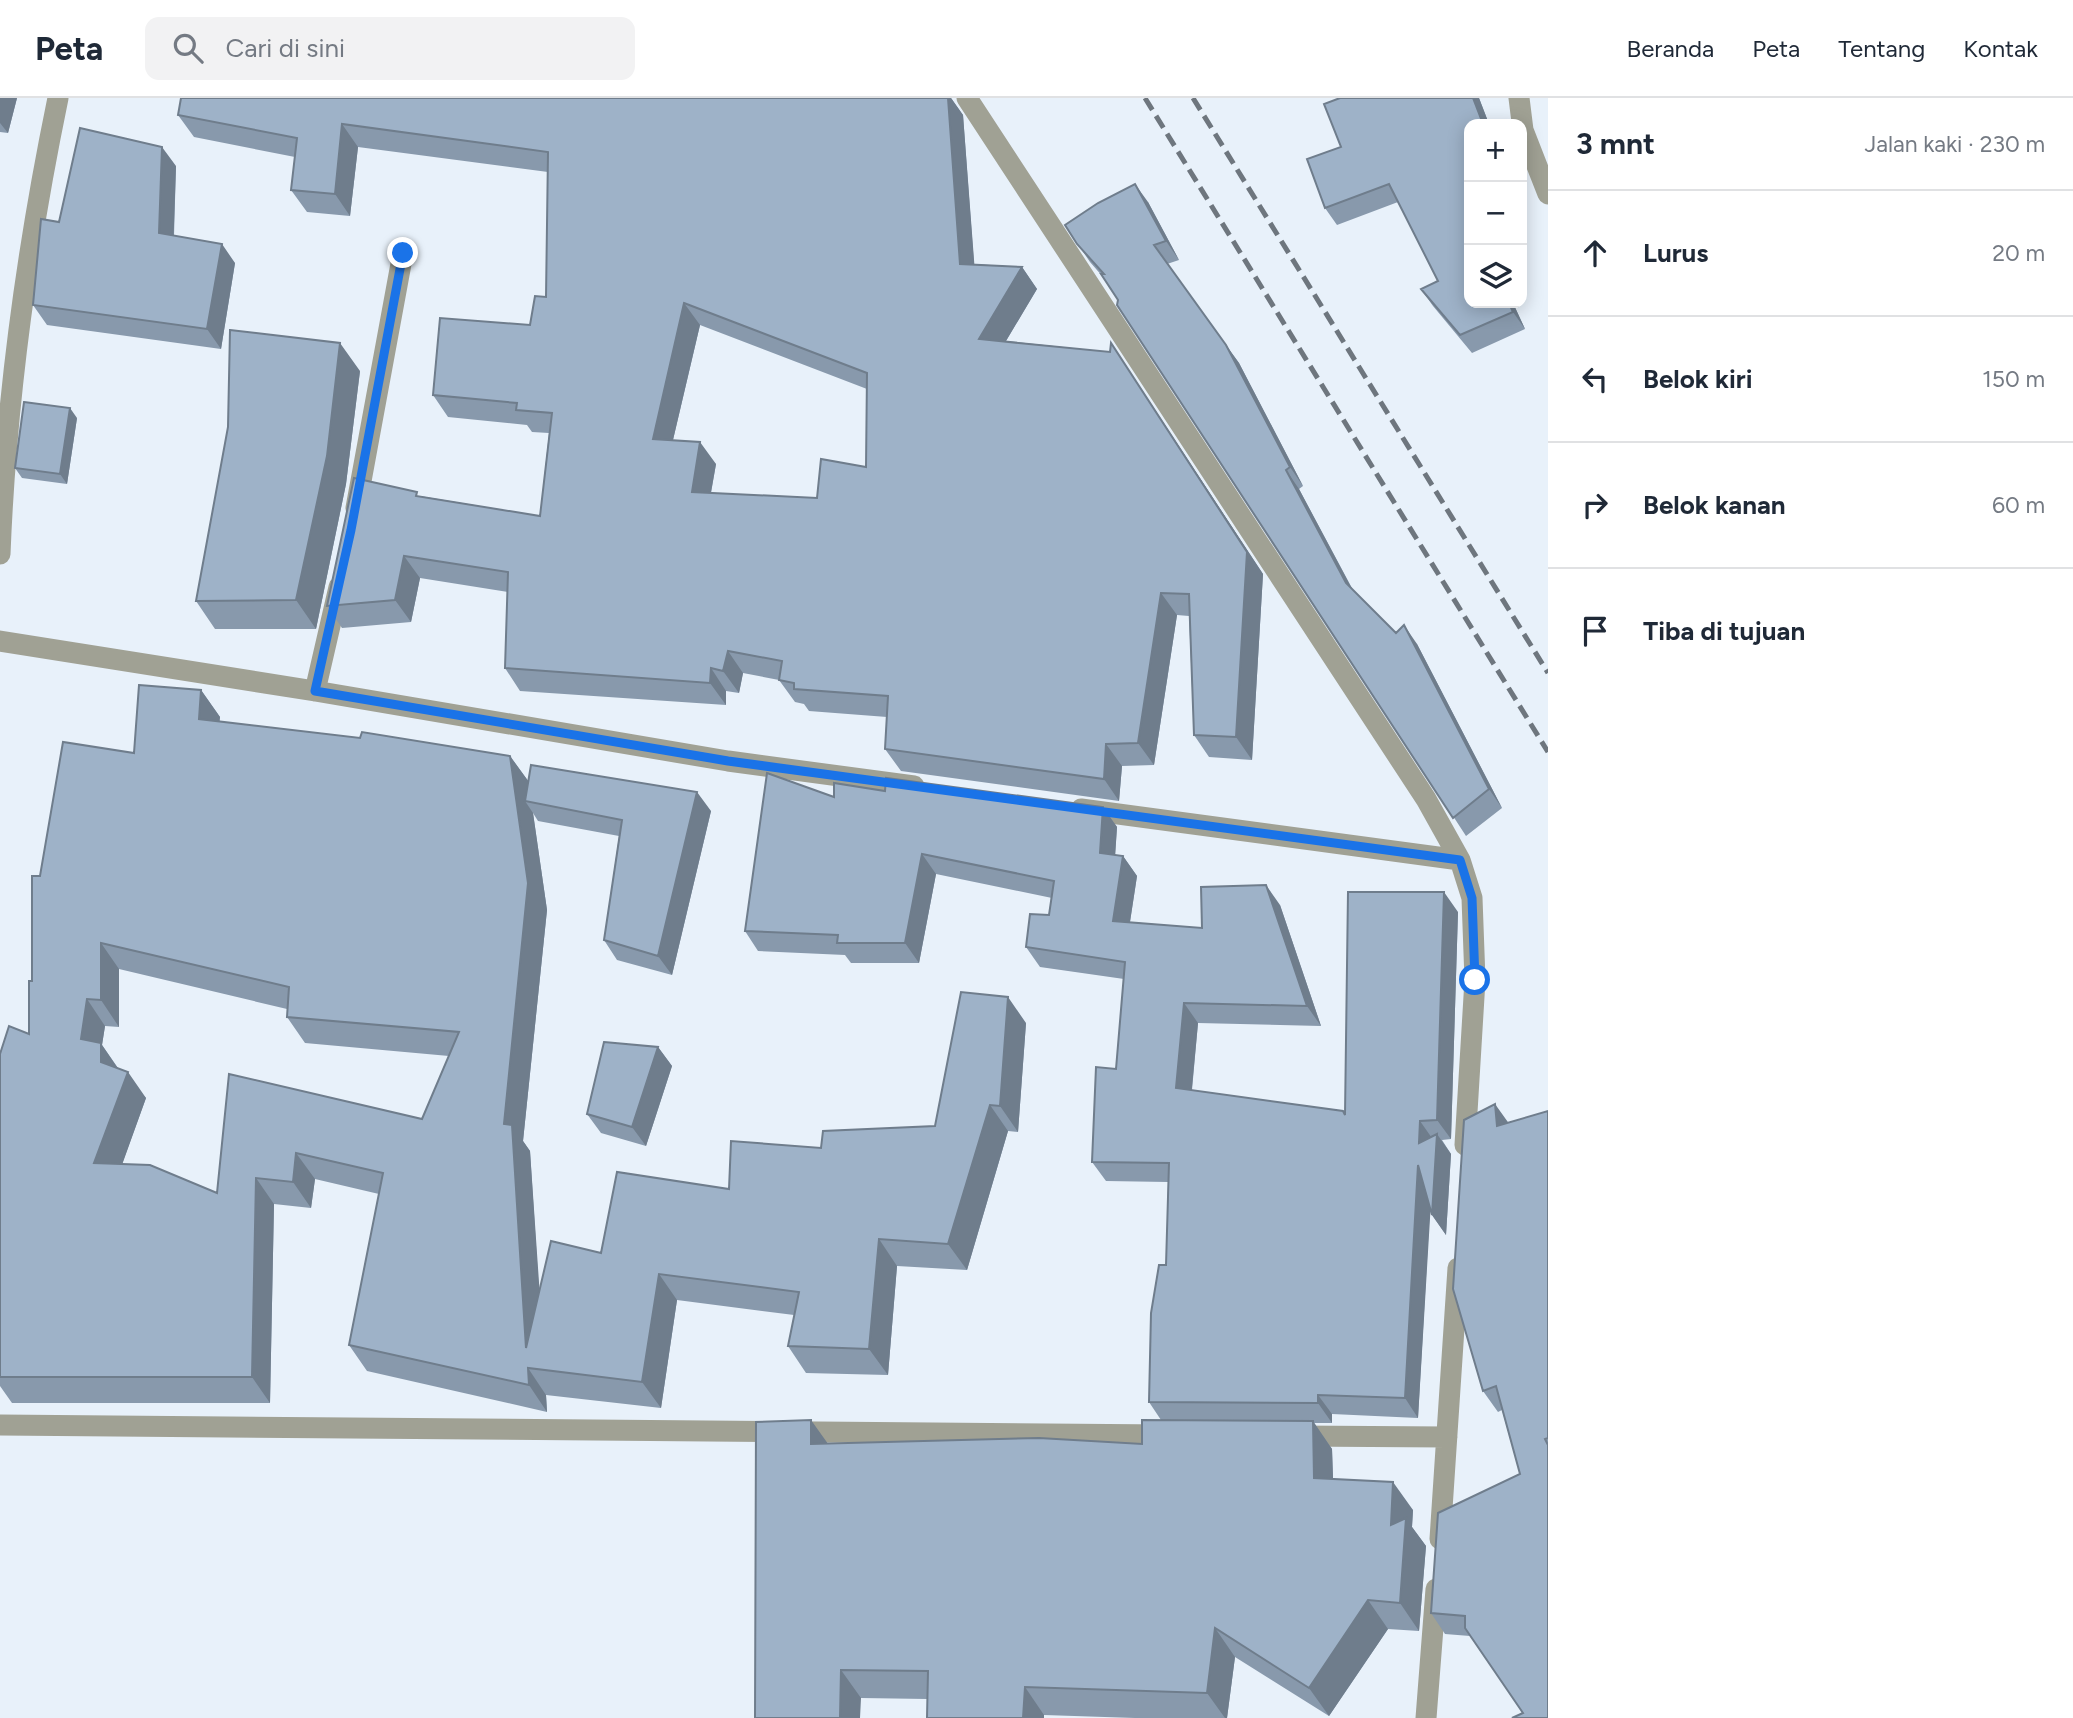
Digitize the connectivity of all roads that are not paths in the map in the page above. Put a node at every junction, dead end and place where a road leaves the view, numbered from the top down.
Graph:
1 (58, 98) edge
2 (967, 98) edge
3 (1519, 98) edge
4 (1548, 194) edge
5 (403, 253) dead end
6 (351, 530) edge
7 (0, 554) edge
8 (344, 567) edge
9 (0, 641) edge
10 (315, 691) junction
11 (935, 789) edge
12 (1060, 806) edge
13 (1460, 860) junction
14 (1464, 1160) edge
15 (1459, 1243) edge
16 (0, 1425) edge
17 (1183, 1435) edge
18 (1280, 1436) edge
19 (1447, 1437) junction
20 (1426, 1718) edge

1 - 7 street
2 - 13 street
3 - 4 street
5 - 6 street
8 - 10 street
9 - 10 street
10 - 11 street
12 - 13 street
13 - 14 street
15 - 19 street
16 - 17 street
18 - 19 street
19 - 20 street

